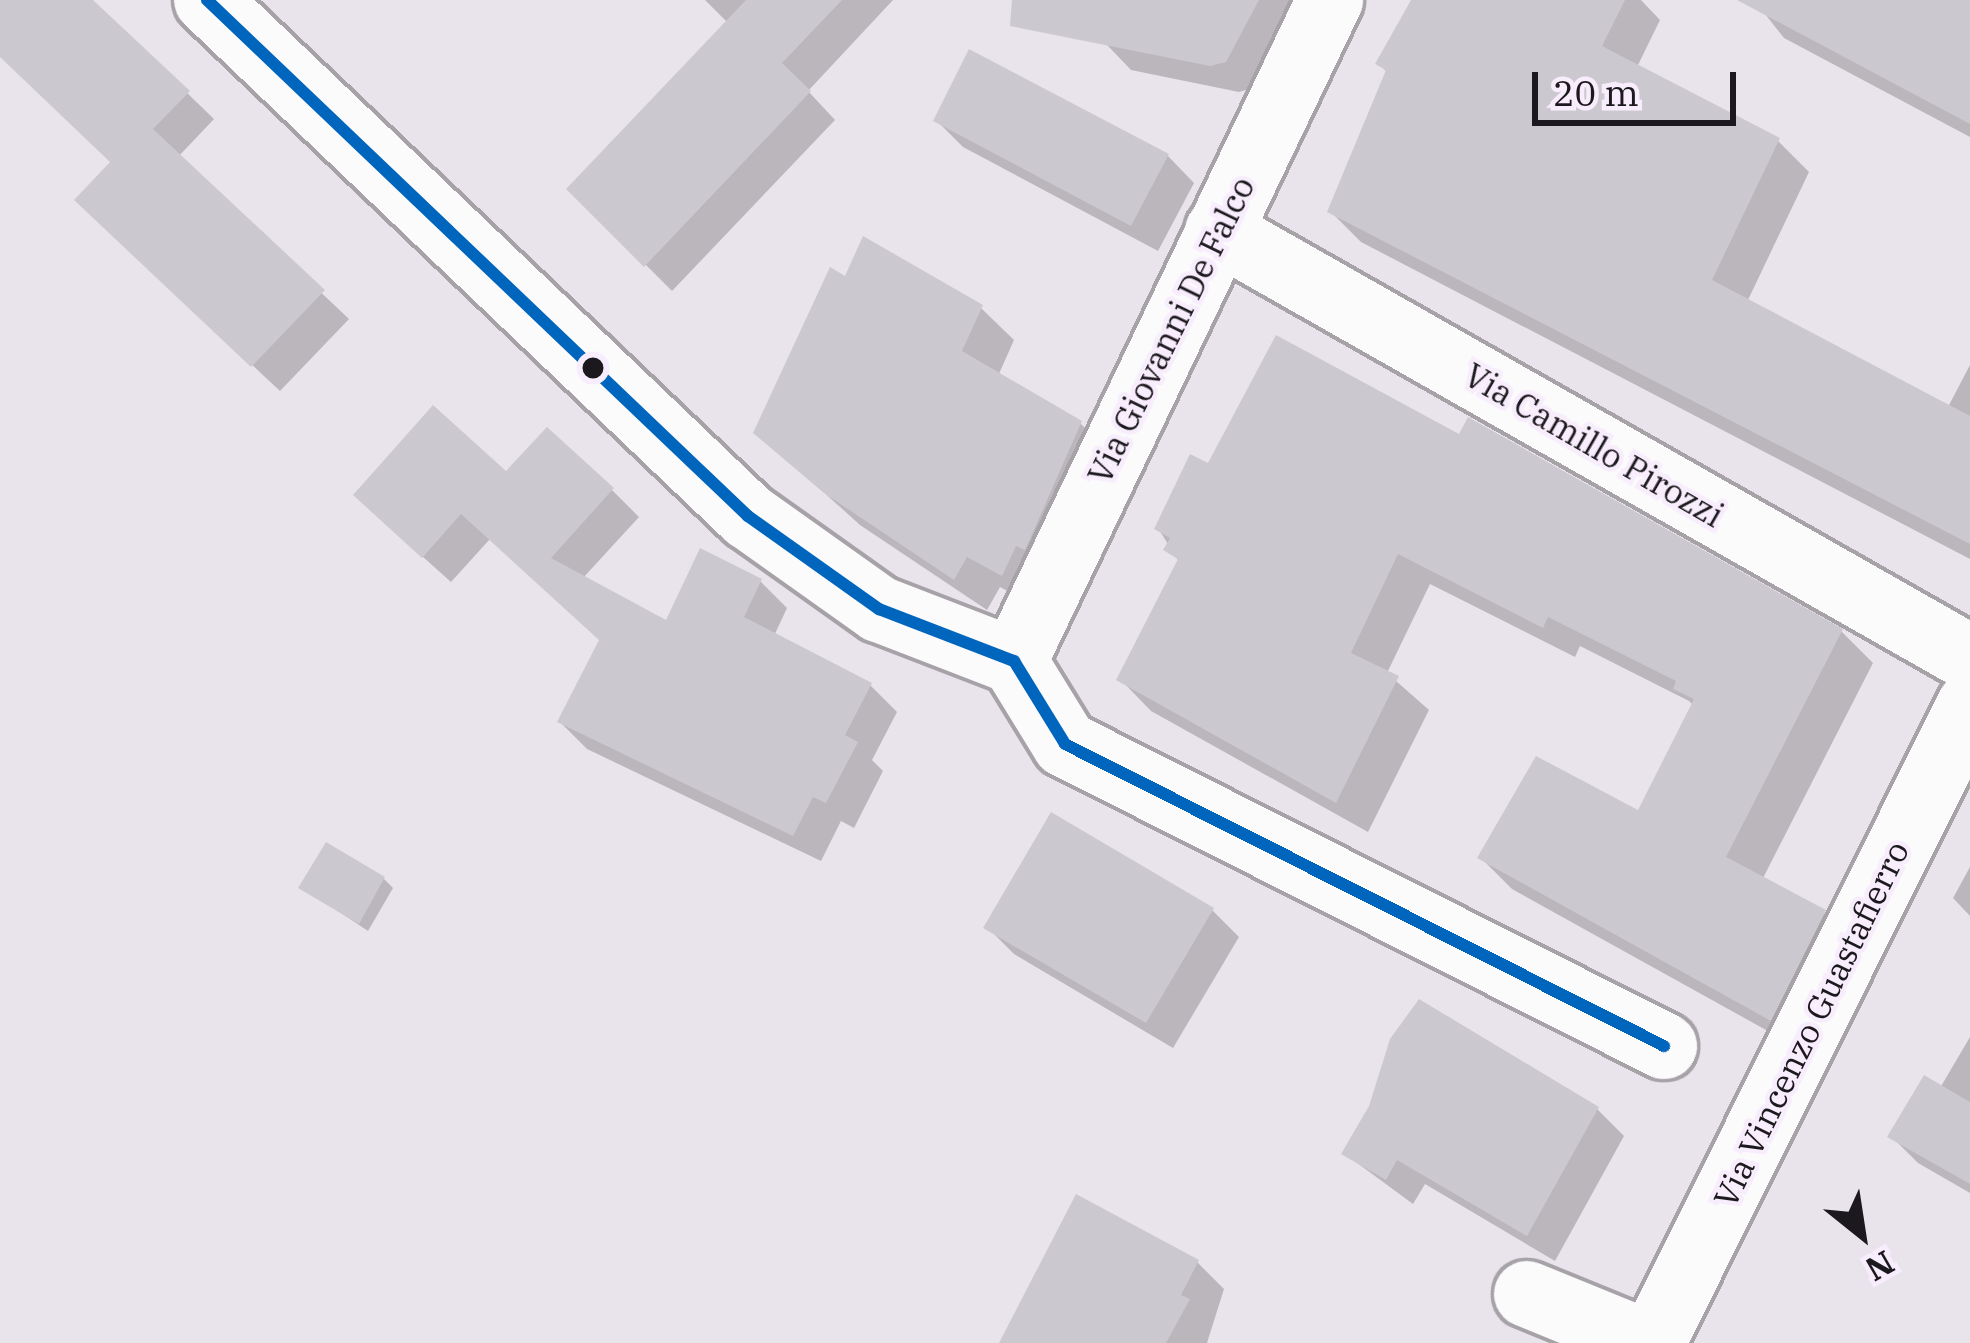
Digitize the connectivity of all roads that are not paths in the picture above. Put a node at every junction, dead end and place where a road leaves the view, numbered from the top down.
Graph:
1 (207, 0) edge
2 (1330, 0) edge
3 (1218, 231) junction
4 (1970, 658) edge
5 (1014, 662) junction
6 (1970, 705) edge
7 (1664, 1046) dead end
8 (1527, 1294) dead end
9 (1649, 1343) edge

1 - 5 street
2 - 3 street, Via Giovanni De Falco
3 - 4 street, Via Camillo Pirozzi
3 - 5 street, Via Giovanni De Falco
5 - 7 street
6 - 9 street, Via Vincenzo Guastafierro
8 - 9 street, Via Vincenzo Guastafierro

